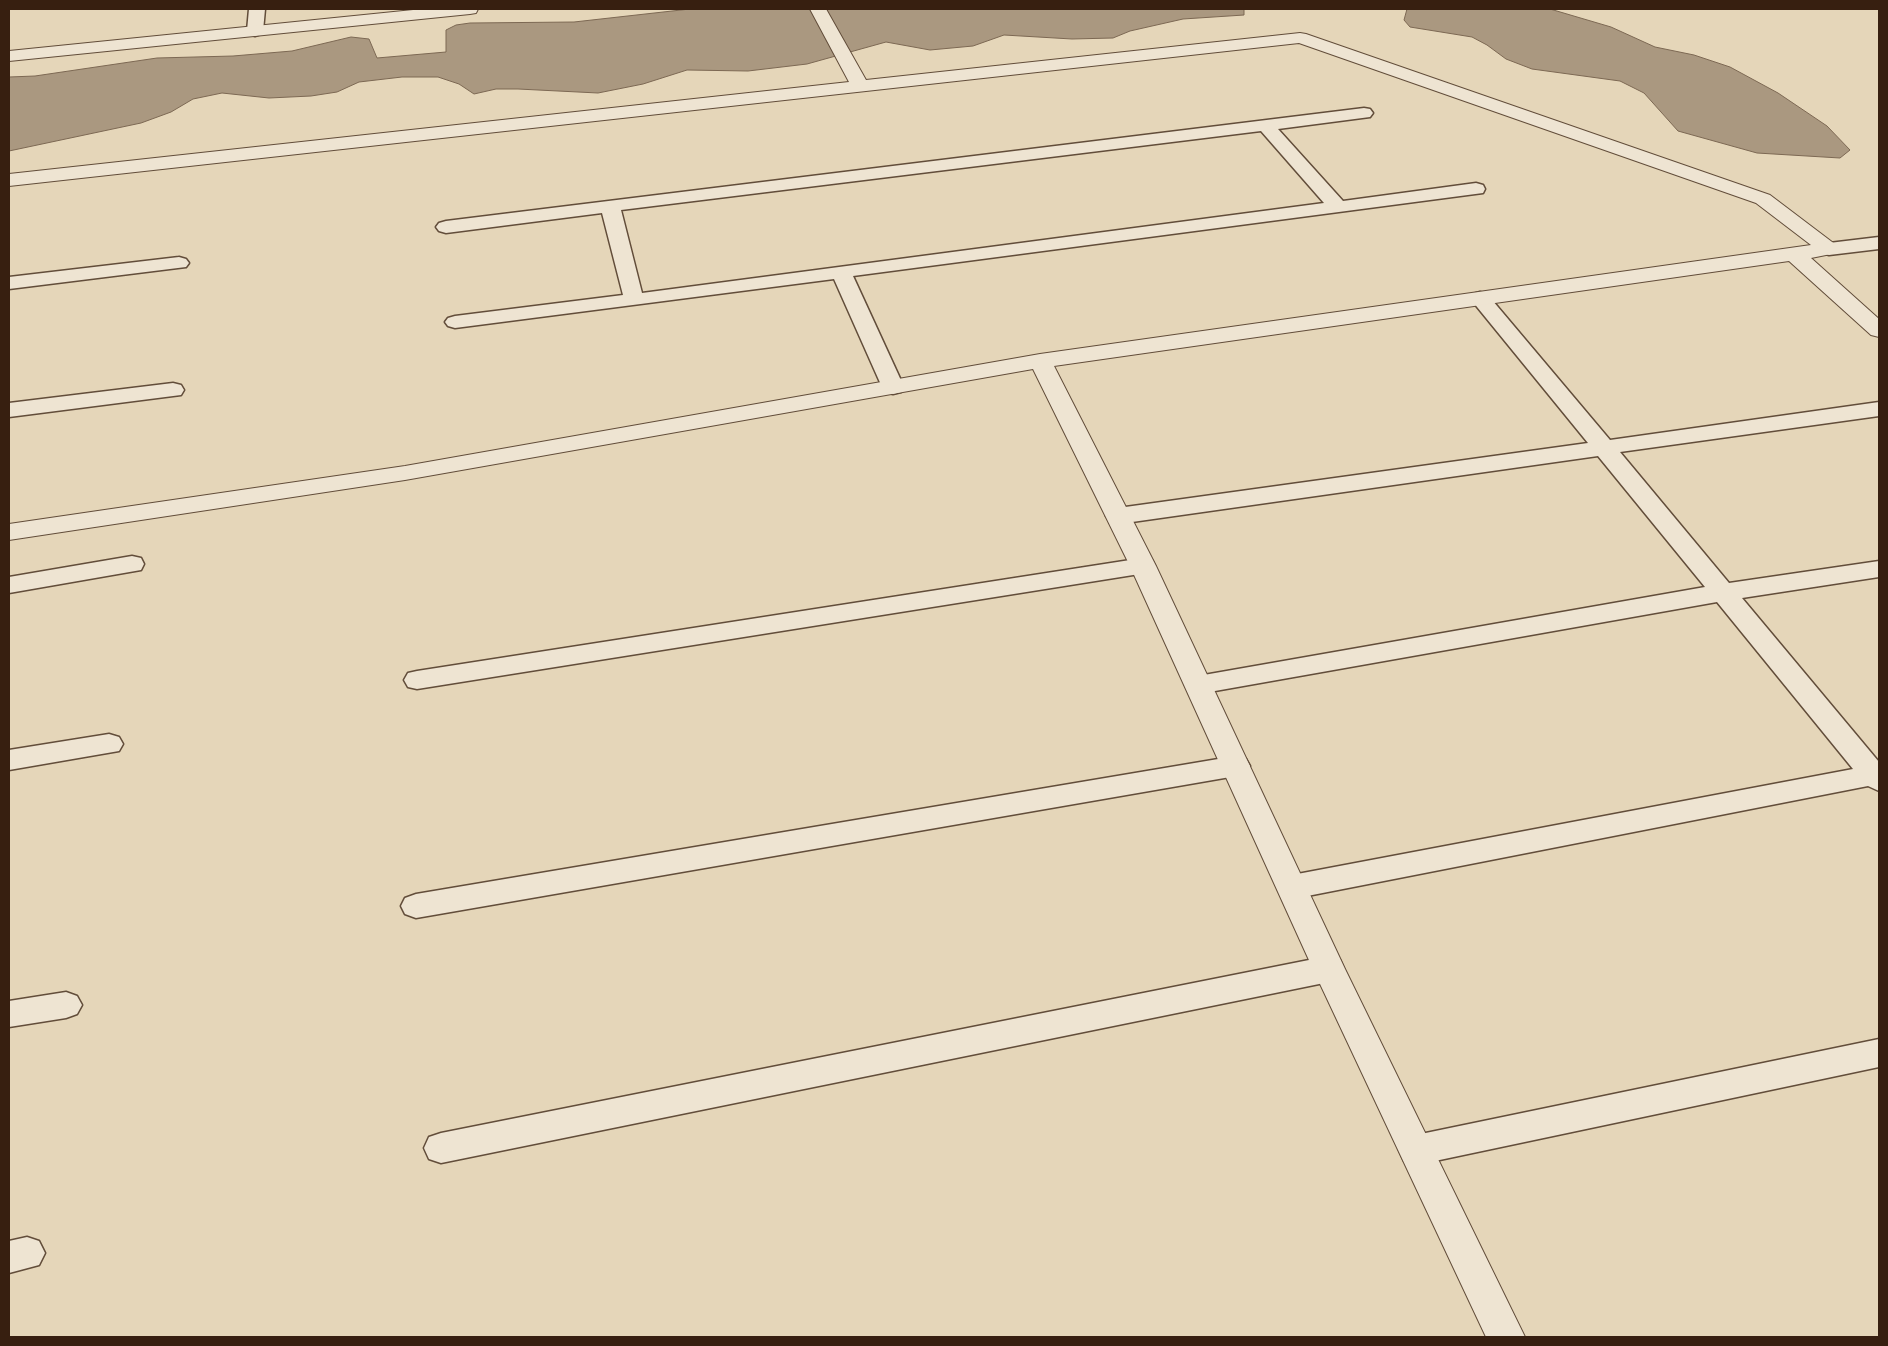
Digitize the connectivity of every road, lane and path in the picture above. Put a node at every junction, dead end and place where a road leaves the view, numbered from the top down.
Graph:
1 (257, 9) edge
2 (470, 9) edge
3 (818, 9) edge
4 (255, 31) junction
5 (9, 56) edge
6 (860, 86) junction
7 (1364, 113) dead end
8 (1265, 125) junction
9 (9, 180) edge
10 (1476, 189) dead end
11 (610, 206) junction
12 (1338, 207) junction
13 (446, 227) dead end
14 (1879, 243) edge
15 (1829, 249) junction
16 (1793, 253) junction
17 (179, 263) dead end
18 (841, 272) junction
19 (9, 283) edge
20 (1480, 298) junction
21 (634, 300) junction
22 (455, 322) dead end
23 (1879, 330) edge
24 (1040, 361) junction
25 (893, 387) junction
26 (173, 390) dead end
27 (1879, 409) edge
28 (9, 410) edge
29 (1604, 447) junction
30 (1118, 516) junction
31 (9, 532) edge
32 (132, 564) dead end
33 (1143, 566) junction
34 (1879, 569) edge
35 (9, 584) edge
36 (1724, 592) junction
37 (417, 680) dead end
38 (1198, 685) junction
39 (109, 744) dead end
40 (9, 760) edge
41 (1236, 766) junction
42 (1877, 777) edge
43 (1292, 887) junction
44 (416, 906) dead end
45 (1330, 969) junction
46 (66, 1004) dead end
47 (9, 1014) edge
48 (1879, 1053) edge
49 (441, 1148) dead end
50 (1416, 1150) junction
51 (1506, 1337) edge

1 - 4 lane
2 - 4 street
3 - 6 street
4 - 5 street
6 - 9 street
6 - 15 street
7 - 8 lane
8 - 11 lane
8 - 12 lane
10 - 12 lane
11 - 13 lane
11 - 21 lane
12 - 18 lane
14 - 15 lane
15 - 16 street
16 - 20 street
16 - 23 street
17 - 19 lane
18 - 21 lane
18 - 25 lane
20 - 24 street
20 - 29 lane
21 - 22 lane
24 - 25 street
24 - 30 street
25 - 31 street
26 - 28 lane
27 - 29 lane
29 - 30 lane
29 - 36 lane
30 - 33 street
32 - 35 lane
33 - 37 lane
33 - 38 street
34 - 36 lane
36 - 38 lane
36 - 42 lane
38 - 41 street
39 - 40 lane
41 - 43 street
41 - 44 lane
42 - 43 lane
43 - 45 street
45 - 49 lane
45 - 50 street
46 - 47 lane
48 - 50 lane
50 - 51 street

